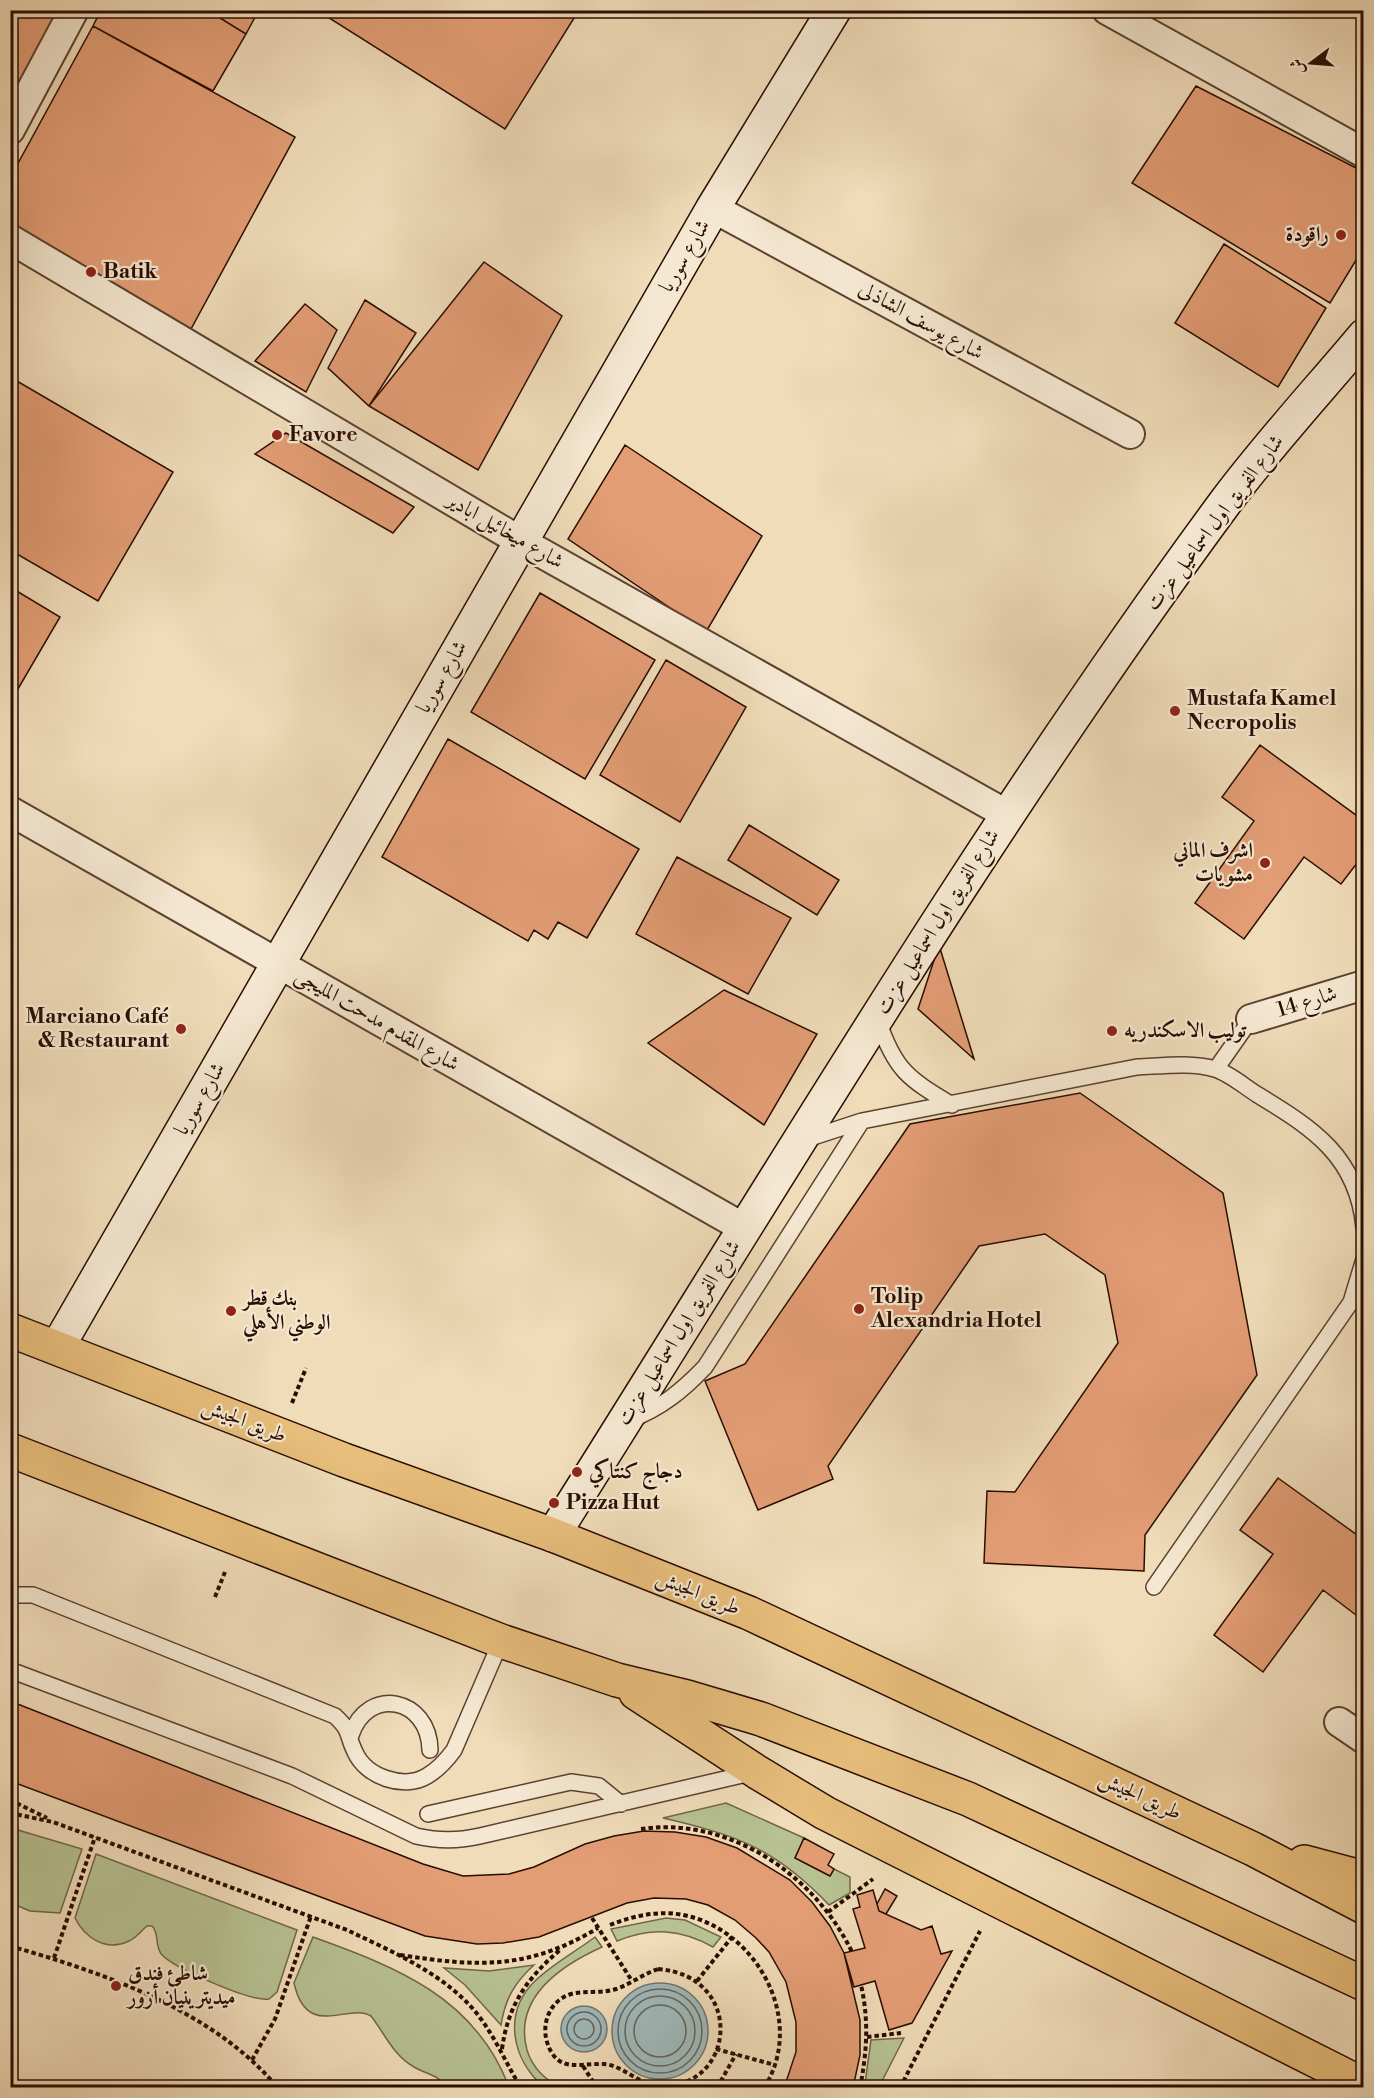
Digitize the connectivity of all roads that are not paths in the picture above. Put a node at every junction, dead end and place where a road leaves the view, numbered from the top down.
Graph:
1 (74, 10) edge
2 (834, 10) edge
3 (1107, 10) edge
4 (10, 130) edge
5 (1364, 153) edge
6 (713, 208) junction
7 (10, 239) edge
8 (1364, 336) edge
9 (1130, 434) dead end
10 (520, 541) junction
11 (10, 810) edge
12 (1006, 814) junction
13 (278, 963) junction
14 (1364, 985) edge
15 (877, 1018) junction
16 (1251, 1018) joint
17 (1216, 1069) junction
18 (952, 1105) junction
19 (862, 1121) junction
20 (795, 1144) junction
21 (1364, 1227) edge
22 (744, 1228) junction
23 (1364, 1259) edge
24 (10, 1330) edge
25 (57, 1348) junction
26 (622, 1423) junction
27 (10, 1449) edge
28 (553, 1535) junction
29 (1154, 1587) dead end
30 (10, 1594) edge
31 (501, 1641) junction
32 (10, 1670) edge
33 (617, 1680) junction
34 (1339, 1722) dead end
35 (351, 1735) junction
36 (1364, 1739) edge
37 (430, 1750) dead end
38 (757, 1772) junction
39 (621, 1804) junction
40 (428, 1814) dead end
41 (1253, 1849) junction
42 (1364, 1878) edge
43 (1364, 1907) edge
44 (1364, 1984) edge
45 (1364, 2085) edge

1 - 4 street
2 - 6 street, شارع سوريا
3 - 5 street
6 - 9 street, شارع يوسف الشاذلى
6 - 10 street, شارع سوريا
7 - 10 street, شارع ميخائيل ابادير
8 - 12 street, شارع الفريق اول اسماعيل عزت
10 - 12 street, شارع ميخائيل ابادير
10 - 13 street, شارع سوريا
11 - 13 street, شارع المقدم مدحت المليجى
12 - 15 street, شارع الفريق اول اسماعيل عزت
13 - 22 street, شارع المقدم مدحت المليجى
13 - 25 street, شارع سوريا
14 - 16 street, شارع 14
15 - 18 lane
15 - 20 street, شارع الفريق اول اسماعيل عزت
16 - 17 lane
17 - 18 lane
17 - 21 lane
18 - 19 lane
19 - 20 lane
19 - 26 lane
20 - 22 street, شارع الفريق اول اسماعيل عزت
22 - 26 street, شارع الفريق اول اسماعيل عزت
23 - 29 lane
24 - 25 highway, طريق الجيش
25 - 28 highway, طريق الجيش
26 - 28 street, شارع الفريق اول اسماعيل عزت
27 - 31 highway
28 - 41 highway, طريق الجيش
30 - 35 lane
31 - 33 highway
31 - 35 lane
32 - 39 lane
33 - 38 highway
33 - 44 highway
34 - 36 street
35 - 37 lane
38 - 39 lane
38 - 45 highway
39 - 40 lane
41 - 42 highway
41 - 43 highway, طريق الجيش

